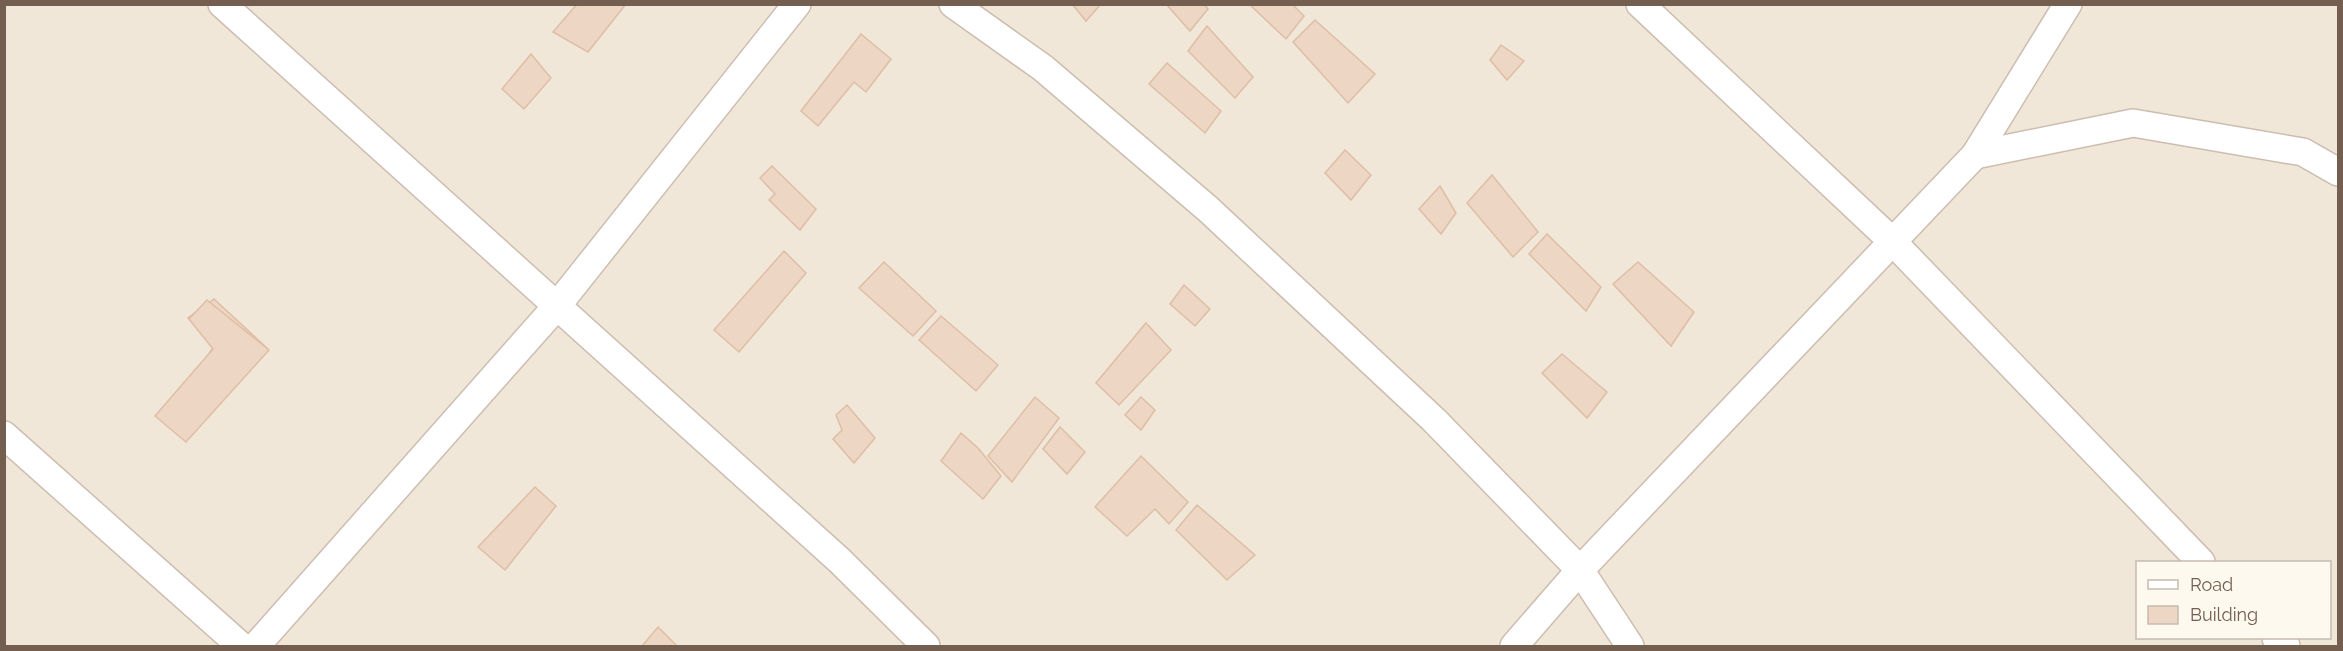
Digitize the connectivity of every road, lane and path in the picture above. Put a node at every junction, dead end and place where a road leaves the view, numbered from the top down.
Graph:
1 (222, 4) edge
2 (797, 4) edge
3 (953, 4) edge
4 (1640, 4) edge
5 (2068, 4) edge
6 (1975, 155) junction
7 (2338, 172) edge
8 (1891, 240) junction
9 (556, 307) junction
10 (4, 435) edge
11 (2200, 561) edge
12 (1580, 570) junction
13 (241, 646) edge
14 (256, 646) edge
15 (926, 646) edge
16 (1514, 646) edge
17 (1630, 646) edge

1 - 9 street
2 - 9 street
3 - 12 street
4 - 8 street
5 - 6 street
6 - 7 street
6 - 8 street
8 - 11 street
8 - 12 street
9 - 14 street
9 - 15 street
10 - 13 street
12 - 16 street
12 - 17 street

